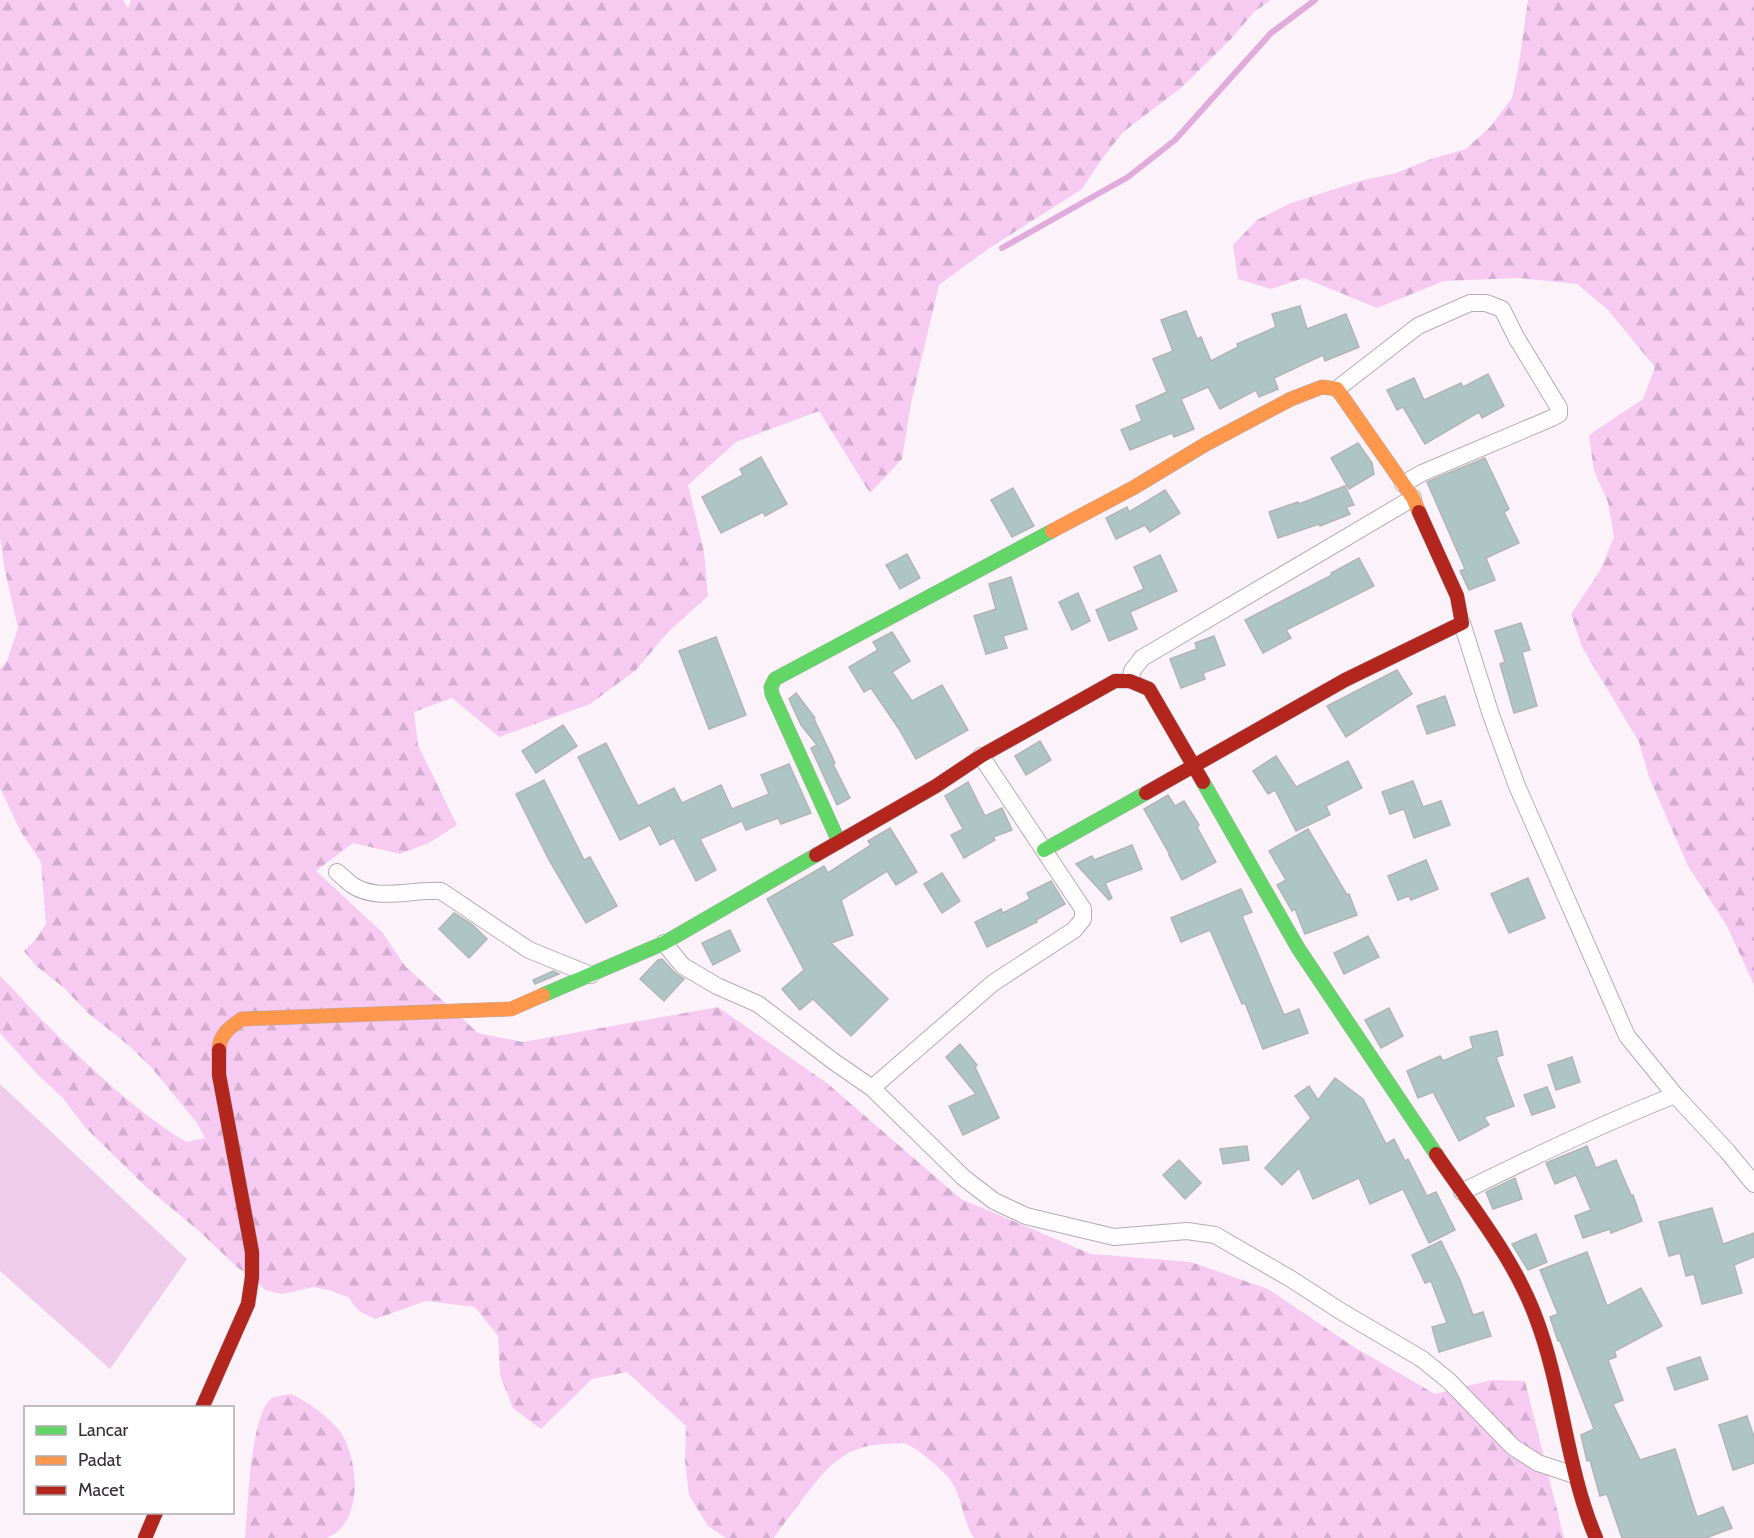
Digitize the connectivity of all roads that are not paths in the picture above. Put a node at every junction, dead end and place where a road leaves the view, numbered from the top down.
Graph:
1 (1337, 388) junction
2 (1408, 491) junction
3 (1462, 623) junction
4 (1131, 680) junction
5 (981, 756) junction
6 (1194, 766) junction
7 (839, 842) junction
8 (1044, 850) junction
9 (337, 872) dead end
10 (664, 943) junction
11 (591, 975) junction
12 (872, 1088) junction
13 (1675, 1095) junction
14 (1754, 1184) edge
15 (1462, 1192) junction
16 (202, 1406) edge
17 (1574, 1475) junction
18 (155, 1514) edge
19 (145, 1538) edge
20 (1596, 1538) edge

1 - 2 main road
1 - 2 street
1 - 7 main road
2 - 3 main road
2 - 4 street
3 - 6 main road
3 - 13 street
4 - 5 main road
4 - 6 main road
5 - 7 main road
5 - 8 street
6 - 8 main road
6 - 15 main road
7 - 10 main road
8 - 12 street
9 - 11 street
10 - 11 main road
10 - 12 street
11 - 16 main road
12 - 17 street
13 - 14 street
13 - 15 street
15 - 17 main road
17 - 20 main road
18 - 19 main road

